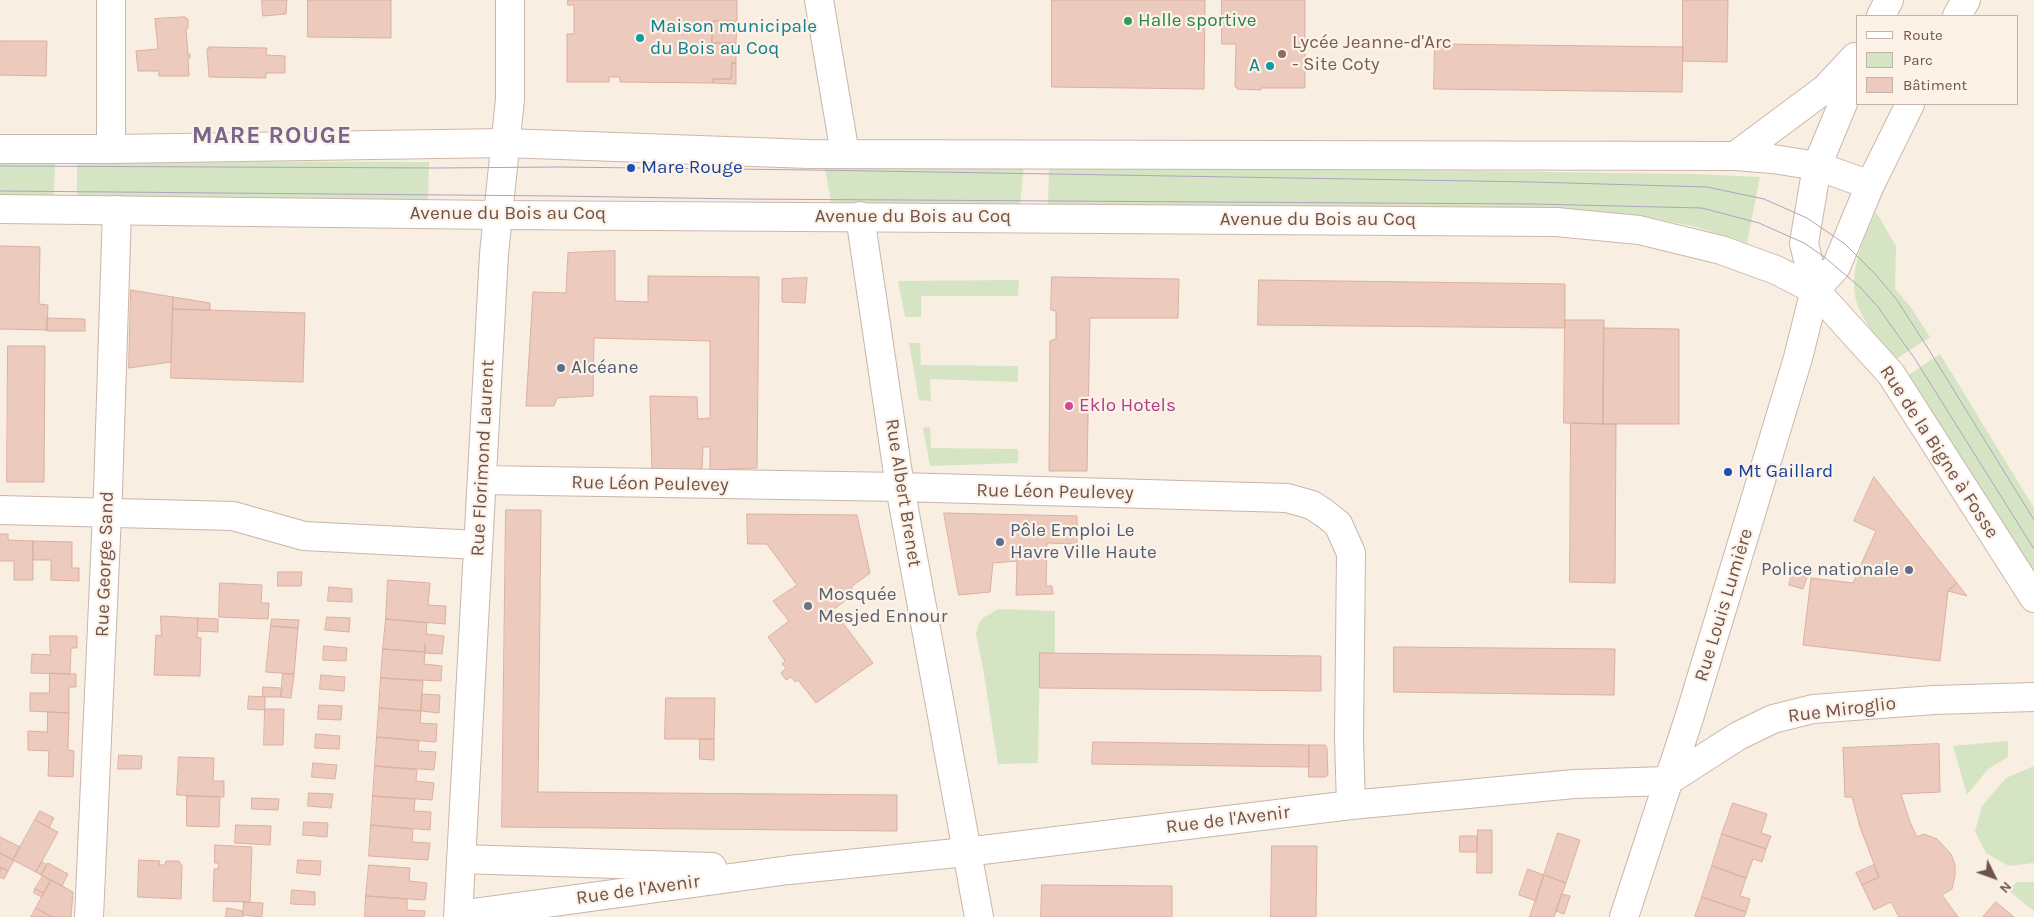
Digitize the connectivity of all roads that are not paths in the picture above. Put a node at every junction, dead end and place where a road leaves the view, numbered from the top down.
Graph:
1 (111, 0) edge
2 (510, 0) edge
3 (819, 0) edge
4 (1889, 0) edge
5 (1966, 0) edge
6 (1882, 15) edge
7 (1958, 15) edge
8 (1856, 56) edge
9 (1856, 72) edge
10 (1910, 105) edge
11 (505, 143) junction
12 (0, 148) edge
13 (111, 149) junction
14 (845, 154) junction
15 (1735, 156) junction
16 (1817, 166) junction
17 (1870, 185) junction
18 (0, 209) edge
19 (117, 210) junction
20 (498, 215) junction
21 (860, 216) junction
22 (1815, 290) junction
23 (482, 480) junction
24 (900, 487) junction
25 (0, 510) edge
26 (107, 513) junction
27 (478, 545) junction
28 (2034, 598) edge
29 (2034, 697) edge
30 (1668, 781) junction
31 (1351, 805) junction
32 (966, 852) junction
33 (461, 859) junction
34 (789, 870) junction
35 (458, 916) edge
36 (89, 917) edge
37 (979, 917) edge
38 (1624, 917) edge

1 - 13 street
2 - 11 street, Rue Florimond Laurent
3 - 14 street
4 - 6 street
5 - 7 street
8 - 15 street
9 - 16 street
10 - 17 street
11 - 13 street
11 - 14 street
11 - 20 street, Rue Florimond Laurent
12 - 13 street
14 - 15 street
15 - 16 street
16 - 17 street
16 - 22 street
17 - 22 street
18 - 19 street, Avenue du Bois au Coq
19 - 20 street, Avenue du Bois au Coq
19 - 26 street, Rue George Sand
20 - 21 street, Avenue du Bois au Coq
20 - 23 street, Rue Florimond Laurent
21 - 22 street, Avenue du Bois au Coq
21 - 24 street, Rue Albert Brenet
22 - 28 street, Rue de la Bigne à Fosse
22 - 30 street, Rue Louis Lumière
23 - 24 street, Rue Léon Peulevey
23 - 27 street, Rue Florimond Laurent
24 - 31 street, Rue Léon Peulevey
24 - 32 street, Rue Albert Brenet
25 - 26 street
26 - 27 street
26 - 36 street, Rue George Sand
27 - 33 street, Rue Florimond Laurent
29 - 30 street, Rue Miroglio
30 - 31 street, Rue de l'Avenir
30 - 38 street, Rue Louis Lumière
31 - 32 street, Rue de l'Avenir
32 - 34 street, Rue de l'Avenir
32 - 37 street, Rue Albert Brenet
33 - 34 street, Rue de l'Avenir
33 - 35 street, Rue Florimond Laurent
34 - 35 street, Rue de l'Avenir

